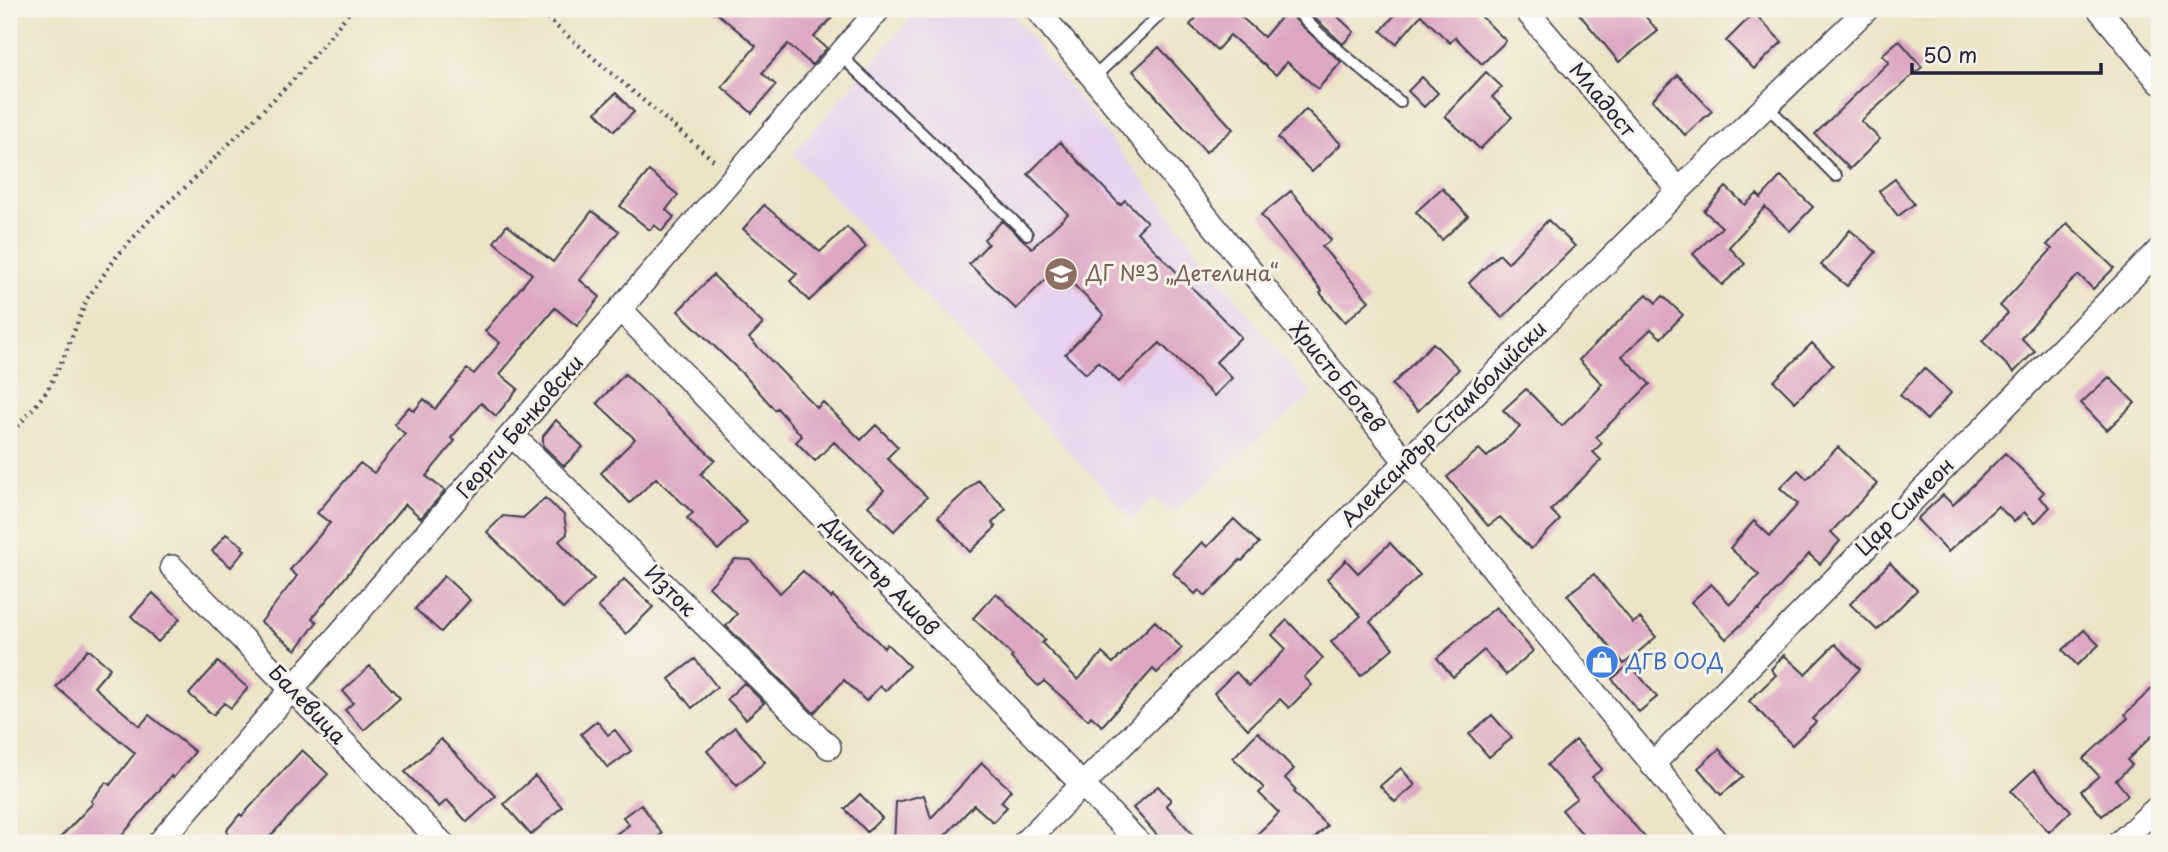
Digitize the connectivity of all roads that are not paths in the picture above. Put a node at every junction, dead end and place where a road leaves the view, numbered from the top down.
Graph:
1 (879, 9) edge
2 (1037, 9) edge
3 (1166, 9) edge
4 (1294, 9) edge
5 (1525, 9) edge
6 (1867, 9) edge
7 (2099, 9) edge
8 (839, 55) junction
9 (1093, 78) junction
10 (2159, 82) edge
11 (1400, 103) dead end
12 (1766, 105) junction
13 (1836, 176) dead end
14 (1679, 190) junction
15 (1027, 234) dead end
16 (2159, 250) edge
17 (621, 310) junction
18 (512, 435) junction
19 (1406, 462) junction
20 (172, 567) dead end
21 (293, 690) junction
22 (829, 747) dead end
23 (1652, 765) junction
24 (1084, 785) junction
25 (2159, 806) edge
26 (159, 843) edge
27 (442, 843) edge
28 (1024, 843) edge
29 (1139, 843) edge
30 (1717, 843) edge
31 (2119, 843) edge

1 - 8 street, Георги Бенковски
2 - 9 street, Христо Ботев
3 - 9 lane
4 - 11 lane
5 - 14 street, Младост
6 - 12 street, Александър Стамболийски
7 - 10 street
8 - 15 lane
8 - 17 street, Георги Бенковски
9 - 19 street, Христо Ботев
12 - 13 lane
12 - 14 street, Александър Стамболийски
14 - 19 street, Александър Стамболийски
16 - 23 street, Цар Симеон
17 - 18 street, Георги Бенковски
17 - 24 street, Димитър Ашов
18 - 21 street, Георги Бенковски
18 - 22 street, Изток
19 - 23 street, Христо Ботев
19 - 24 street, Александър Стамболийски
20 - 21 street, Балевица
21 - 26 street, Георги Бенковски
21 - 27 street, Балевица
23 - 30 street, Христо Ботев
24 - 28 street, Александър Стамболийски
24 - 29 street, Димитър Ашов
25 - 31 street

